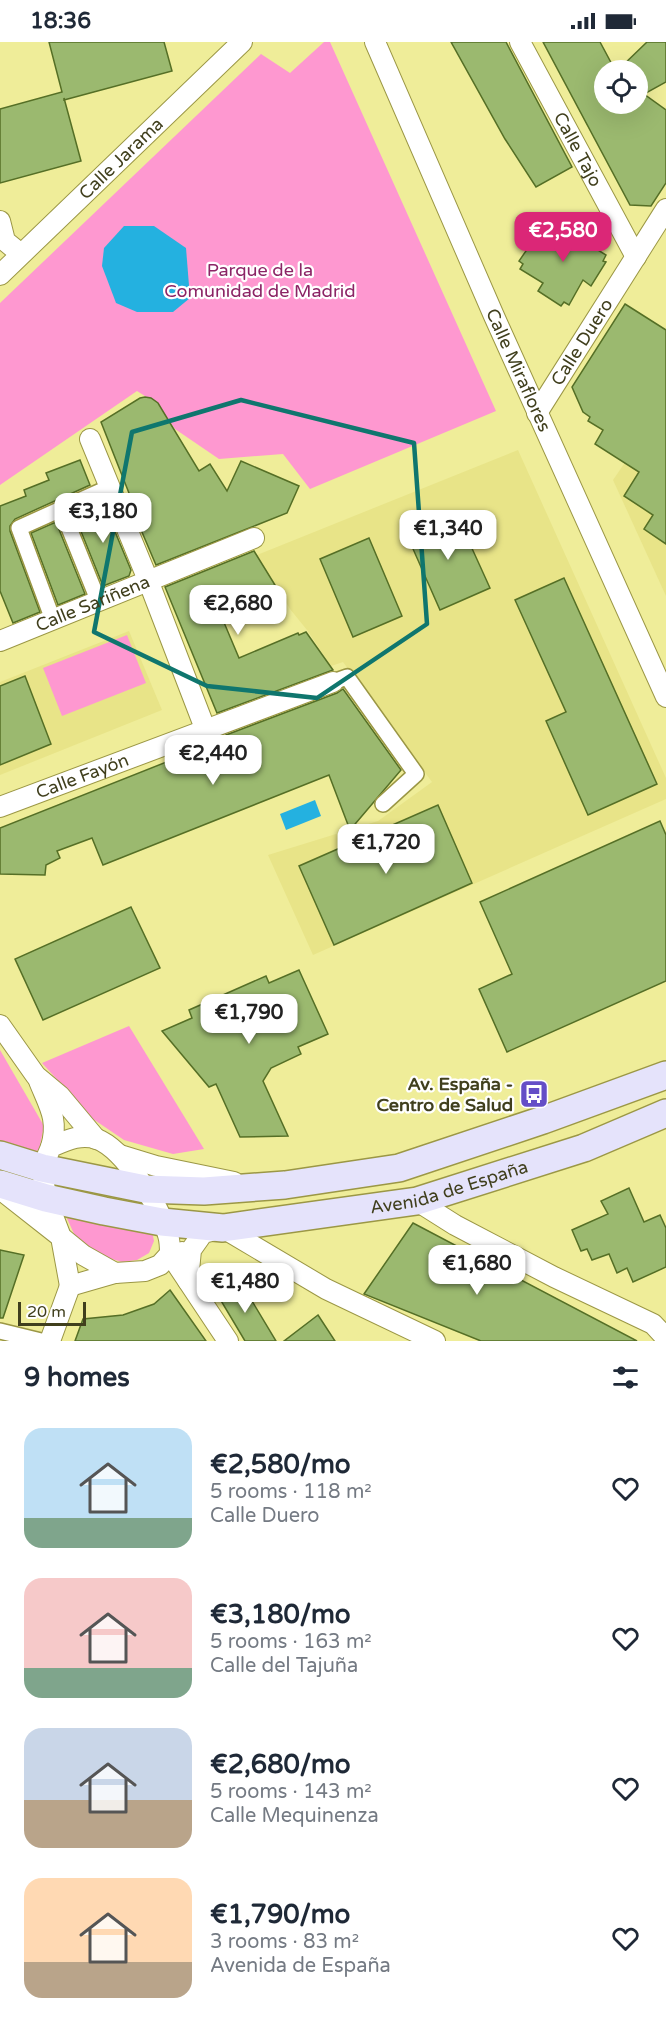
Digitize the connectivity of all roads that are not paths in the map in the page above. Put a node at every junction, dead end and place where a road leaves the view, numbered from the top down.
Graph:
1 (242, 42) edge
2 (375, 42) edge
3 (520, 42) edge
4 (666, 209) edge
5 (0, 221) edge
6 (21, 254) junction
7 (636, 257) junction
8 (0, 275) edge
9 (537, 413) junction
10 (90, 439) dead end
11 (110, 487) junction
12 (61, 508) junction
13 (254, 538) dead end
14 (148, 580) junction
15 (98, 600) junction
16 (53, 620) junction
17 (0, 641) edge
18 (333, 682) joint
19 (666, 697) edge
20 (206, 731) junction
21 (383, 804) dead end
22 (0, 807) edge
23 (0, 1025) edge
24 (666, 1075) edge
25 (36, 1076) junction
26 (666, 1113) edge
27 (96, 1139) junction
28 (119, 1154) junction
29 (0, 1155) edge
30 (47, 1157) junction
31 (0, 1187) edge
32 (260, 1188) junction
33 (145, 1189) junction
34 (46, 1198) junction
35 (417, 1201) junction
36 (162, 1221) junction
37 (223, 1228) junction
38 (62, 1237) junction
39 (191, 1250) junction
40 (170, 1254) junction
41 (115, 1273) junction
42 (188, 1281) junction
43 (70, 1286) junction
44 (0, 1331) edge
45 (666, 1338) edge
46 (41, 1341) edge
47 (50, 1341) edge
48 (228, 1341) edge
49 (435, 1341) edge

1 - 6 street, Calle Jarama
2 - 9 street, Calle Miraflores
3 - 7 street, Calle Tajo
4 - 7 street, Calle Duero
5 - 6 street
6 - 8 street, Calle Jarama
7 - 9 street, Calle Duero
9 - 19 street, Calle Miraflores
10 - 11 street
11 - 12 street
11 - 14 street
12 - 15 street
12 - 16 street
13 - 14 street, Calle Sariñena
14 - 15 street, Calle Sariñena
14 - 20 street
15 - 16 street, Calle Sariñena
16 - 17 street, Calle Sariñena
18 - 20 street, Calle Fayón
18 - 21 street
20 - 22 street, Calle Fayón
23 - 25 street
24 - 32 main road, Avenida de España
25 - 27 street, Avenida de España
25 - 30 street
26 - 35 main road, Avenida de España
27 - 28 street, Avenida de España
27 - 30 street
28 - 32 street, Avenida de España
28 - 33 street, Avenida de España
29 - 30 main road, Avenida de España
30 - 33 main road, Avenida de España
30 - 34 street, Avenida de España
31 - 34 main road, Avenida de España
31 - 38 street, Avenida de España
32 - 33 main road, Avenida de España
33 - 36 street, Avenida de España
34 - 36 main road, Avenida de España
34 - 38 street, Avenida de España
35 - 37 main road, Avenida de España
35 - 45 street
36 - 37 main road, Avenida de España
36 - 40 street, Avenida de España
37 - 39 street, Avenida de España
37 - 49 street
38 - 41 street, Avenida de España
38 - 43 street, Avenida de España
39 - 40 street
39 - 42 street
40 - 41 street
40 - 42 street
41 - 43 street
42 - 48 street
43 - 47 street
44 - 46 street

